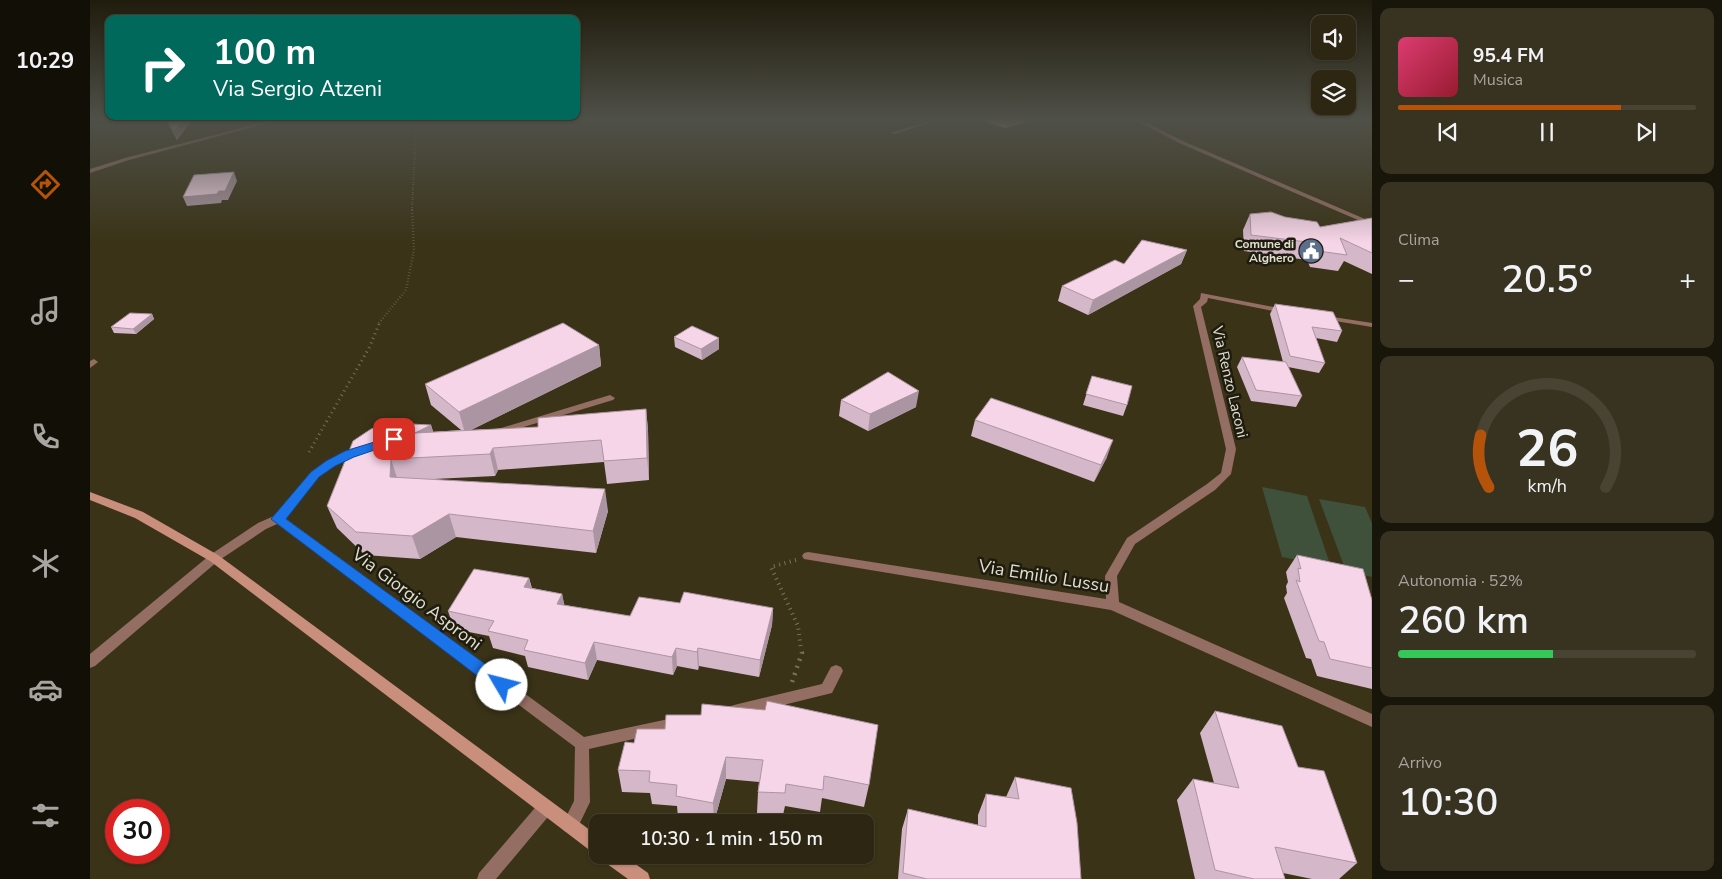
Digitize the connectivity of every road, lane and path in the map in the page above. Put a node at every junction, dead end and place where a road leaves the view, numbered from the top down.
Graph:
1 (121, 161) edge
2 (415, 161) edge
3 (1227, 161) edge
4 (90, 171) edge
5 (1372, 224) edge
6 (1296, 313) edge
7 (1314, 316) edge
8 (1372, 325) edge
9 (610, 398) dead end
10 (494, 434) edge
11 (372, 446) edge
12 (309, 452) dead end
13 (90, 496) edge
14 (278, 519) junction
15 (808, 556) joint
16 (214, 558) junction
17 (1113, 604) junction
18 (90, 662) edge
19 (836, 671) dead end
20 (786, 699) junction
21 (718, 714) edge
22 (689, 721) edge
23 (1372, 721) edge
24 (582, 744) junction
25 (546, 807) junction
26 (570, 825) junction
27 (589, 839) edge
28 (621, 864) edge
29 (485, 879) edge
30 (642, 879) edge

1 - 4 street
2 - 12 path
3 - 5 street
6 - 17 street, Via Renzo Laconi
7 - 8 street
9 - 10 street
11 - 14 street
13 - 16 main road
14 - 16 street
14 - 24 street, Via Giorgio Asproni
15 - 17 street, Via Emilio Lussu
15 - 20 path
16 - 18 street
16 - 25 main road
17 - 23 street, Via Emilio Lussu
19 - 20 street
20 - 21 street
22 - 24 street
24 - 26 street
25 - 26 main road
25 - 29 street
26 - 27 main road
28 - 30 main road

